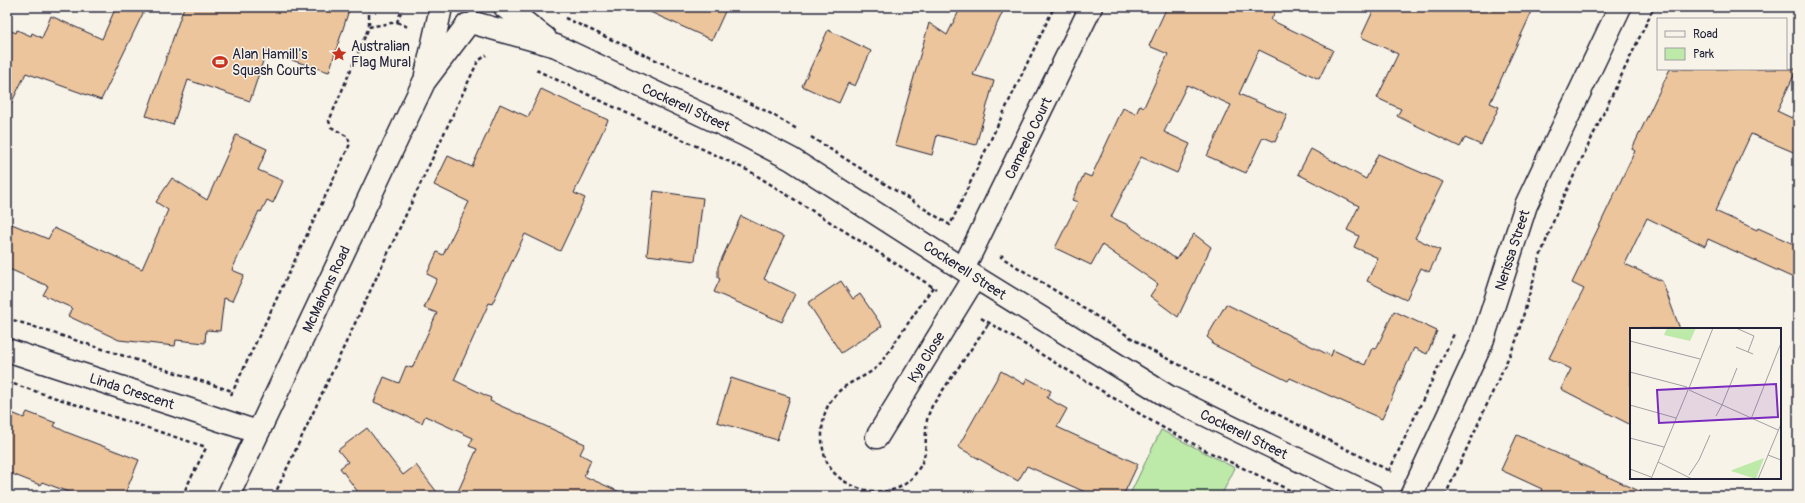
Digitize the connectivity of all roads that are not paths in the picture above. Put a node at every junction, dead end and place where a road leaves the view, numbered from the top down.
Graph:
1 (489, 7) edge
2 (505, 7) edge
3 (1091, 7) edge
4 (1620, 7) edge
5 (439, 10) edge
6 (470, 24) junction
7 (556, 46) junction
8 (424, 82) junction
9 (969, 273) junction
10 (7, 350) edge
11 (257, 432) junction
12 (877, 437) dead end
13 (228, 496) edge
14 (1373, 496) edge
15 (1411, 496) edge

1 - 6 street, McMahons Road
2 - 7 street, Cockerell Street
3 - 9 street, Cameelo Court
4 - 15 street, Nerissa Street
5 - 6 street, Cockerell Street
5 - 8 street, McMahons Road
6 - 7 street, Cockerell Street
6 - 8 street, McMahons Road
7 - 9 street, Cockerell Street
8 - 11 street, McMahons Road
9 - 12 street, Kya Close
9 - 14 street, Cockerell Street
10 - 11 street, Linda Crescent
11 - 13 street, McMahons Road

